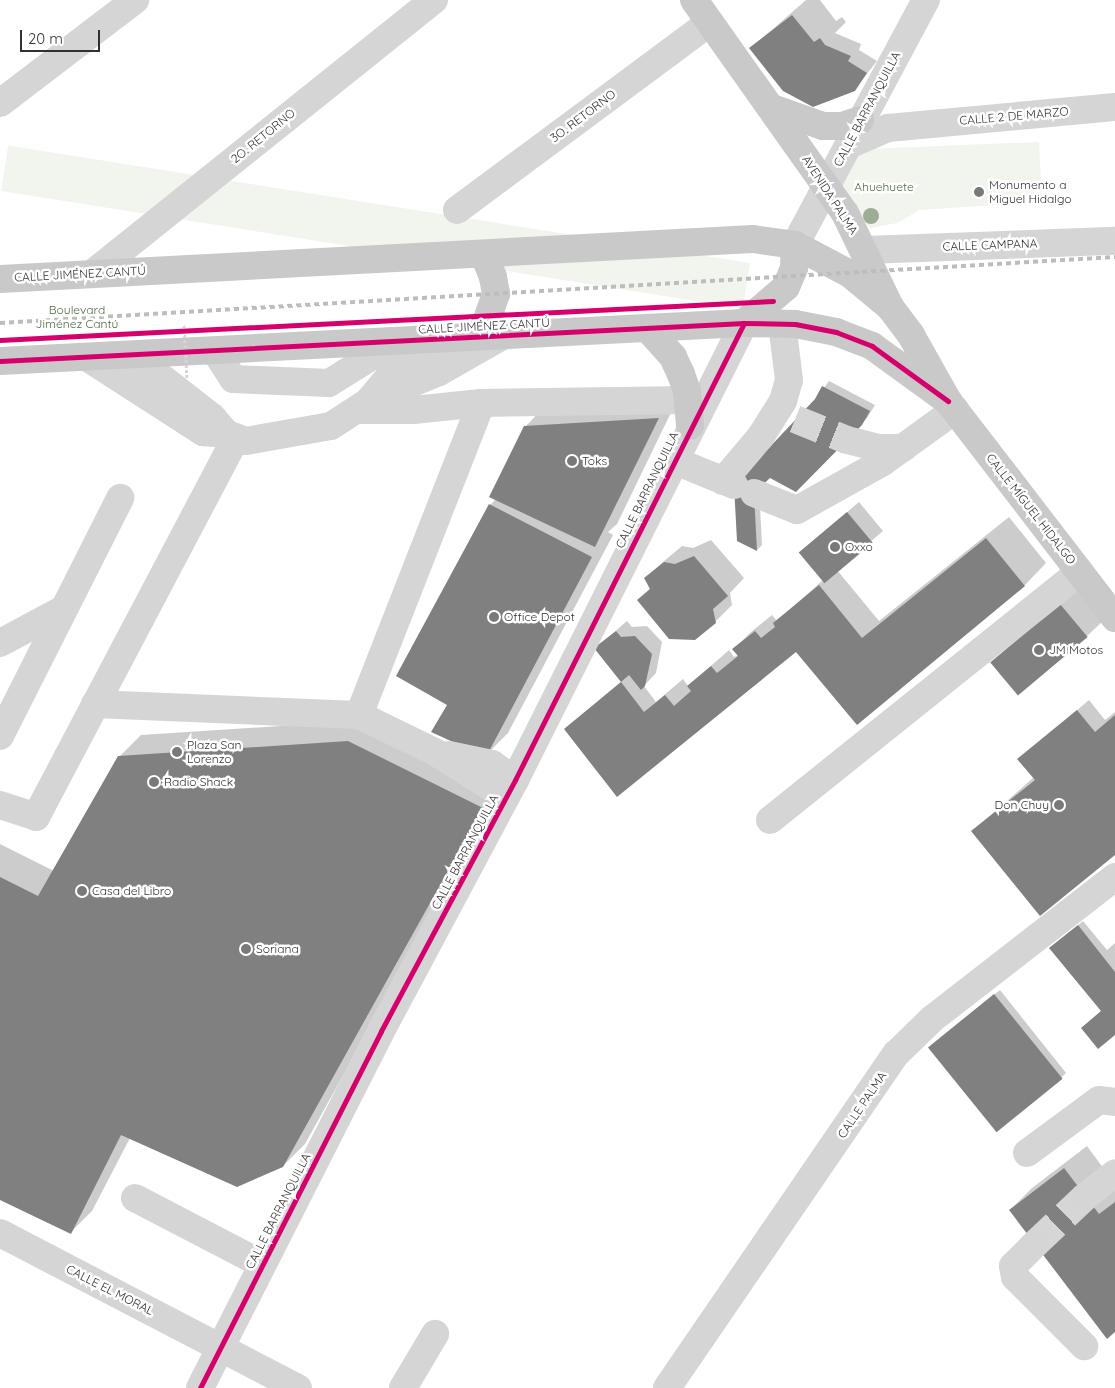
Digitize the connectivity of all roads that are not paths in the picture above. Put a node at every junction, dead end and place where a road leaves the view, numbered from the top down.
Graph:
1 (135, 0) edge
2 (434, 0) edge
3 (694, 0) edge
4 (926, 0) edge
5 (710, 22) junction
6 (877, 91) junction
7 (0, 103) edge
8 (1115, 107) edge
9 (772, 108) junction
10 (860, 120) junction
11 (912, 124) junction
12 (849, 145) junction
13 (826, 185) junction
14 (457, 210) dead end
15 (1115, 241) edge
16 (795, 245) junction
17 (865, 250) junction
18 (484, 254) junction
19 (93, 274) junction
20 (0, 279) edge
21 (890, 307) junction
22 (744, 323) junction
23 (782, 324) junction
24 (647, 328) junction
25 (492, 335) junction
26 (446, 338) junction
27 (396, 341) junction
28 (215, 351) junction
29 (134, 356) junction
30 (88, 358) junction
31 (0, 361) edge
32 (481, 403) junction
33 (951, 405) junction
34 (362, 406) junction
35 (689, 413) junction
36 (231, 437) junction
37 (847, 440) tunnel mouth
38 (903, 448) junction
39 (673, 460) junction
40 (737, 487) junction
41 (120, 498) dead end
42 (1080, 572) junction
43 (64, 609) junction
44 (1115, 618) edge
45 (0, 643) edge
46 (95, 704) junction
47 (359, 715) junction
48 (0, 736) edge
49 (510, 788) junction
50 (0, 805) edge
51 (770, 820) dead end
52 (1115, 877) edge
53 (1115, 1102) edge
54 (1027, 1153) dead end
55 (1115, 1173) edge
56 (1086, 1196) tunnel mouth
57 (135, 1198) dead end
58 (0, 1233) edge
59 (1035, 1244) tunnel mouth
60 (262, 1264) junction
61 (435, 1334) dead end
62 (1084, 1346) dead end
63 (220, 1347) junction
64 (200, 1388) edge
65 (298, 1388) edge
66 (403, 1388) edge
67 (667, 1388) edge

1 - 7 street
2 - 19 street, 2O. RETORNO
3 - 5 main road, AVENIDA PALMA
4 - 6 street, CALLE BARRANQUILLA
5 - 9 main road, AVENIDA PALMA
5 - 14 street, 3O. RETORNO
6 - 10 street, CALLE BARRANQUILLA
6 - 11 street
8 - 11 street, CALLE 2 DE MARZO
9 - 10 main road
9 - 13 main road, AVENIDA PALMA
10 - 12 street, CALLE BARRANQUILLA
11 - 12 street, CALLE 2 DE MARZO
12 - 13 street, CALLE BARRANQUILLA
13 - 16 street, CALLE BARRANQUILLA
13 - 17 main road, AVENIDA PALMA
15 - 17 street, CALLE CAMPANA
16 - 18 main road, CALLE JIMÉNEZ CANTÚ
16 - 21 main road, CALLE JIMÉNEZ CANTÚ
16 - 22 main road
17 - 21 main road, AVENIDA PALMA
18 - 19 main road, CALLE JIMÉNEZ CANTÚ
18 - 25 main road
19 - 20 main road, CALLE JIMÉNEZ CANTÚ
21 - 33 main road, AVENIDA PALMA
22 - 23 main road, CALLE JIMÉNEZ CANTÚ
22 - 24 main road, CALLE JIMÉNEZ CANTÚ
22 - 35 street, CALLE BARRANQUILLA
23 - 33 main road, CALLE JIMÉNEZ CANTÚ
23 - 40 street
24 - 25 main road, CALLE JIMÉNEZ CANTÚ
24 - 35 main road
25 - 26 main road, CALLE JIMÉNEZ CANTÚ
25 - 34 street
26 - 27 main road, CALLE JIMÉNEZ CANTÚ
26 - 34 street
27 - 28 main road, CALLE JIMÉNEZ CANTÚ
27 - 28 street
28 - 29 main road, CALLE JIMÉNEZ CANTÚ
29 - 30 main road, CALLE JIMÉNEZ CANTÚ
29 - 36 street
30 - 31 main road, CALLE JIMÉNEZ CANTÚ
30 - 36 street
32 - 34 street
32 - 35 street
32 - 47 street
33 - 38 street
33 - 42 main road, CALLE MÍGUEL HIDALGO
34 - 36 street
35 - 39 street, CALLE BARRANQUILLA
36 - 46 street
37 - 38 street
38 - 40 street
39 - 40 street
39 - 49 street, CALLE BARRANQUILLA
41 - 43 street
42 - 44 main road, CALLE MÍGUEL HIDALGO
42 - 51 street
43 - 45 street
43 - 48 street
46 - 47 street
46 - 50 street
47 - 49 street
49 - 60 street, CALLE BARRANQUILLA
52 - 67 street, CALLE PALMA
53 - 54 street
55 - 56 street
57 - 60 street
58 - 63 street, CALLE EL MORAL
59 - 62 street
60 - 63 street, CALLE BARRANQUILLA
61 - 66 street
63 - 64 street, CALLE BARRANQUILLA
63 - 65 street, CALLE EL MORAL

